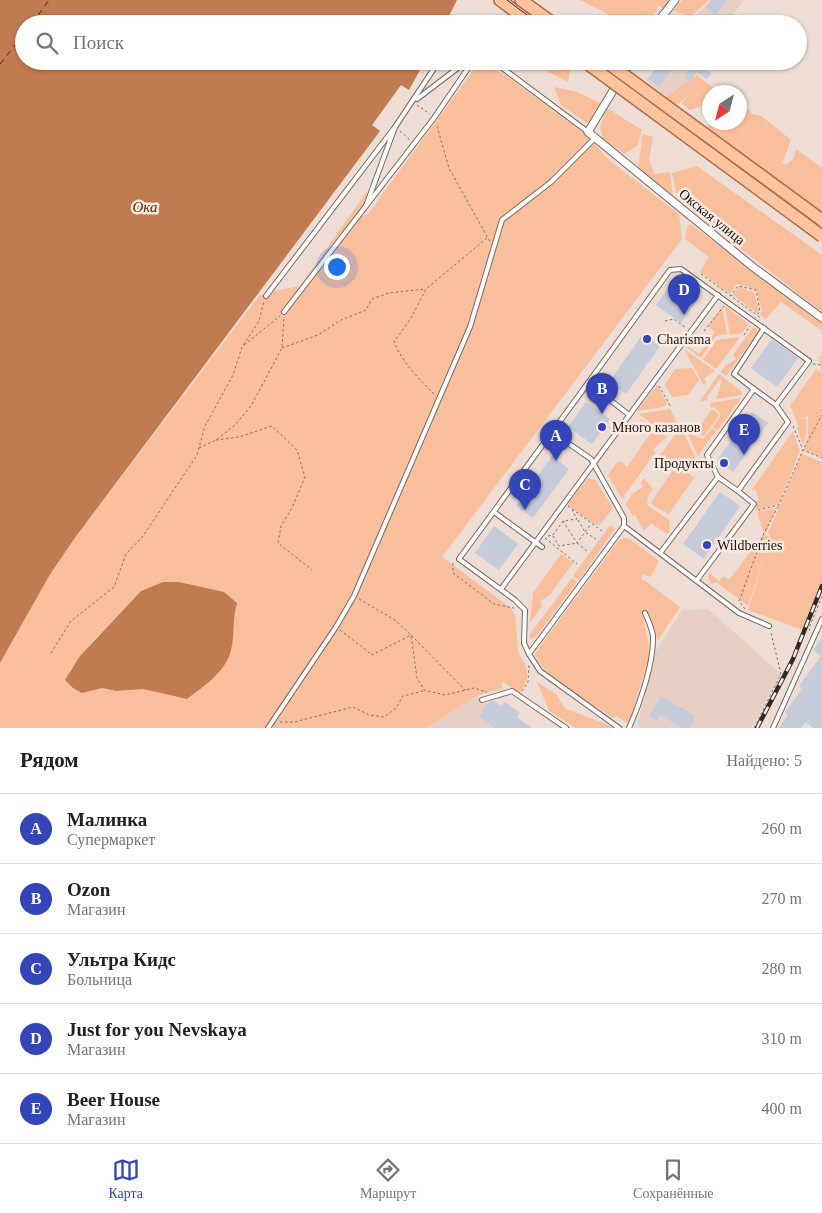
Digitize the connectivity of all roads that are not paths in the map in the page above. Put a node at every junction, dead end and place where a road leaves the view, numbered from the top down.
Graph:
1 (500, 0) edge
2 (521, 0) edge
3 (675, 0) edge
4 (520, 15) edge
5 (542, 15) edge
6 (663, 15) edge
7 (434, 70) edge
8 (455, 70) edge
9 (467, 70) edge
10 (505, 70) edge
11 (596, 70) edge
12 (617, 70) edge
13 (626, 70) edge
14 (414, 102) junction
15 (395, 127) junction
16 (588, 132) junction
17 (596, 138) junction
18 (364, 211) junction
19 (822, 220) edge
20 (822, 236) edge
21 (718, 295) junction
22 (266, 296) road end
23 (284, 312) road end
24 (822, 318) edge
25 (764, 328) junction
26 (588, 383) junction
27 (754, 389) junction
28 (776, 405) junction
29 (628, 414) junction
30 (552, 432) junction
31 (594, 464) junction
32 (718, 477) junction
33 (738, 491) junction
34 (494, 512) junction
35 (624, 526) junction
36 (536, 542) junction
37 (542, 547) dead end
38 (661, 552) junction
39 (697, 580) junction
40 (501, 589) junction
41 (645, 613) dead end
42 (822, 618) edge
43 (769, 626) dead end
44 (529, 654) junction
45 (482, 700) dead end
46 (268, 728) edge
47 (566, 728) edge
48 (619, 728) edge
49 (629, 728) edge
50 (773, 728) edge

1 - 4 main road
2 - 5 main road
3 - 6 street
7 - 14 lane
8 - 14 lane
9 - 18 lane
10 - 16 lane
11 - 20 main road, bridge
12 - 19 main road, bridge
13 - 16 street
14 - 15 lane
15 - 18 lane
15 - 22 lane
16 - 17 street, Окская улица
17 - 24 street, Окская улица
17 - 46 lane
18 - 23 lane
21 - 25 lane
21 - 26 lane
21 - 29 lane
25 - 27 lane
25 - 28 lane
26 - 29 lane
26 - 30 lane
27 - 28 lane
27 - 32 lane
28 - 33 lane
29 - 31 lane
30 - 31 lane
30 - 34 lane
31 - 35 lane
31 - 36 lane
32 - 33 lane
32 - 38 lane
33 - 39 lane
34 - 36 lane
34 - 40 lane
35 - 38 lane
35 - 44 lane
36 - 37 lane
36 - 40 lane
38 - 39 lane
39 - 43 lane
40 - 44 lane
41 - 49 lane
42 - 50 lane
44 - 48 lane
45 - 47 lane

